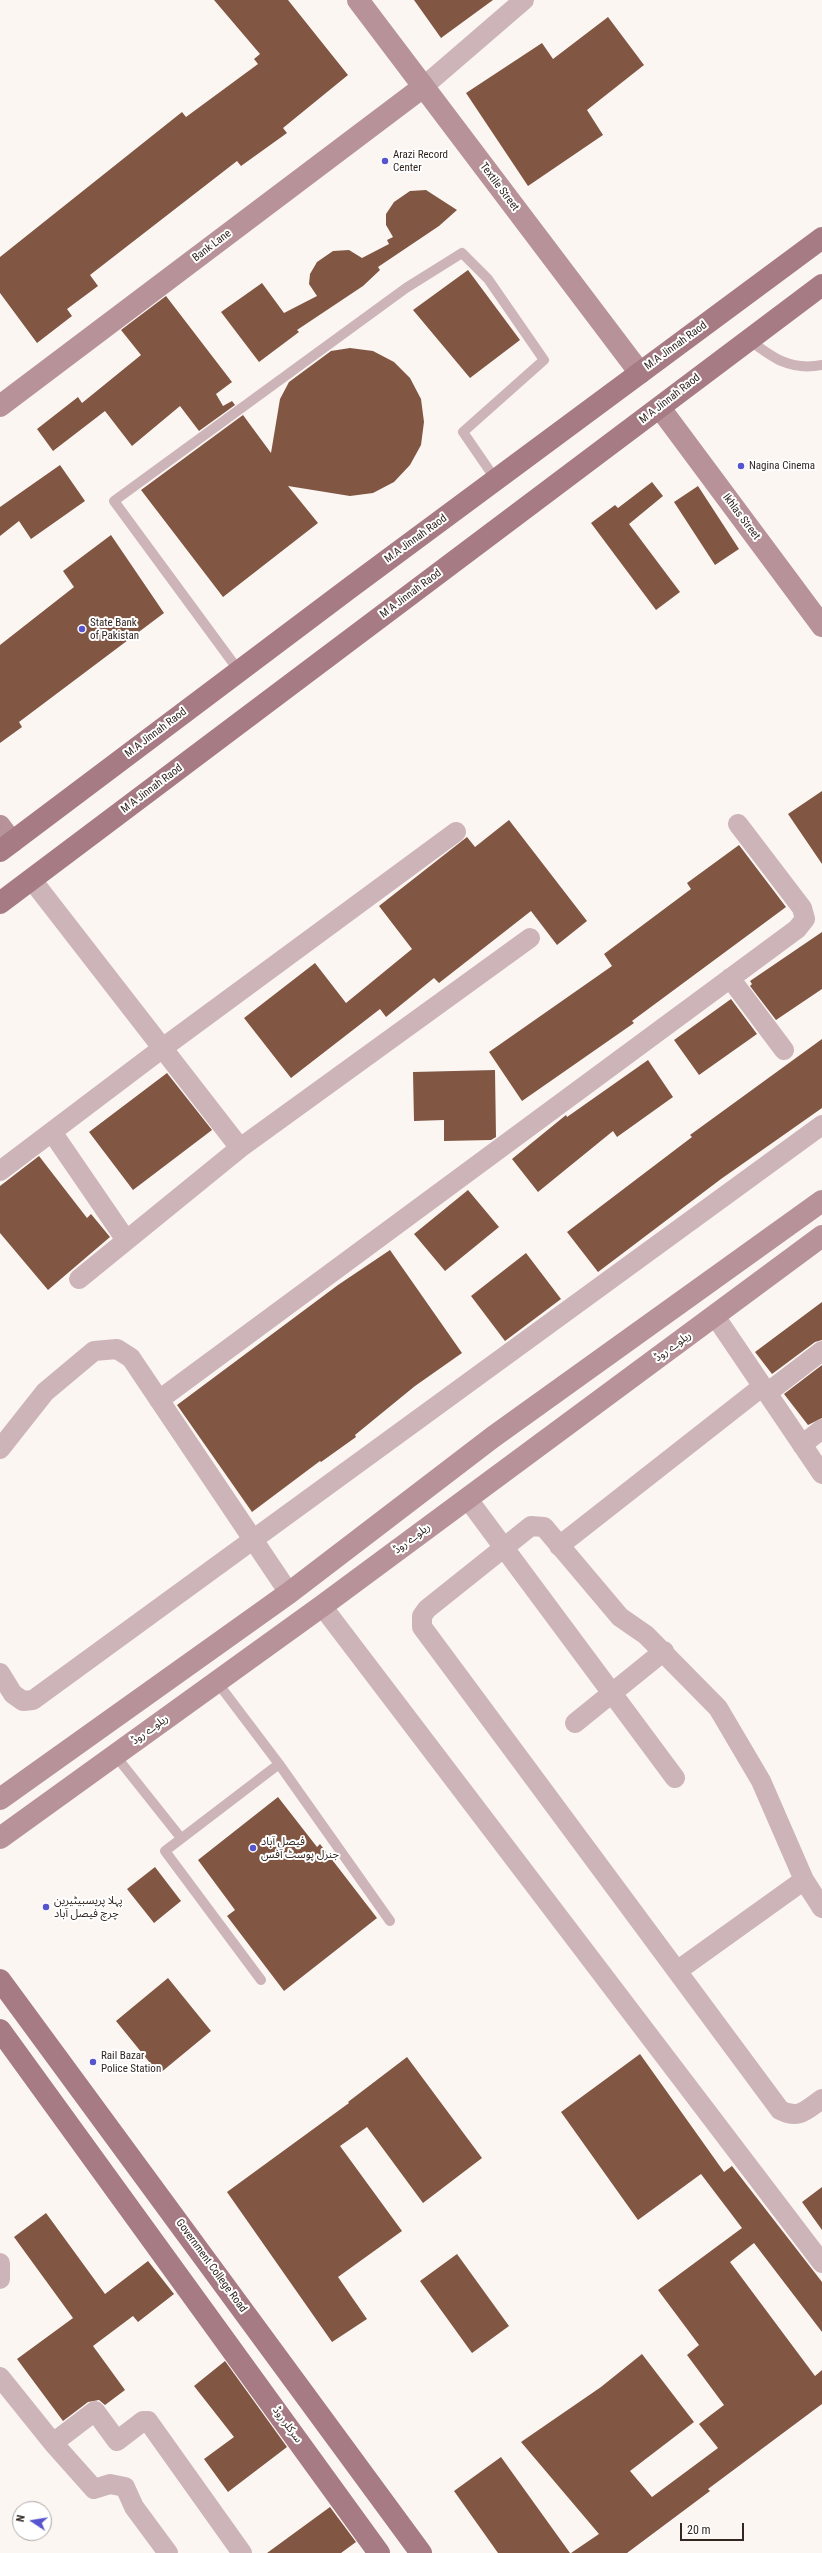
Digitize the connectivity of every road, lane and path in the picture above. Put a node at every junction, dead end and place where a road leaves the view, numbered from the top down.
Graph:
1 (358, 0) edge
2 (524, 0) edge
3 (423, 87) junction
4 (822, 238) edge
5 (822, 285) edge
6 (748, 339) junction
7 (822, 365) edge
8 (640, 373) junction
9 (0, 406) edge
10 (660, 408) junction
11 (496, 480) junction
12 (822, 626) edge
13 (239, 670) junction
14 (738, 824) dead end
15 (456, 832) dead end
16 (4, 840) edge
17 (32, 880) junction
18 (0, 903) edge
19 (530, 938) dead end
20 (730, 978) junction
21 (164, 1047) junction
22 (784, 1050) dead end
23 (822, 1125) edge
24 (52, 1132) junction
25 (240, 1148) junction
26 (0, 1171) edge
27 (822, 1201) edge
28 (822, 1236) edge
29 (126, 1240) junction
30 (79, 1279) dead end
31 (716, 1316) junction
32 (822, 1351) edge
33 (765, 1390) junction
34 (159, 1400) junction
35 (822, 1429) edge
36 (802, 1445) junction
37 (0, 1449) edge
38 (822, 1474) edge
39 (468, 1498) junction
40 (254, 1540) junction
41 (559, 1546) junction
42 (505, 1548) junction
43 (289, 1593) junction
44 (322, 1606) junction
45 (664, 1651) junction
46 (0, 1673) edge
47 (217, 1682) junction
48 (612, 1693) junction
49 (575, 1723) dead end
50 (115, 1755) junction
51 (279, 1764) junction
52 (675, 1778) dead end
53 (0, 1799) edge
54 (0, 1838) edge
55 (181, 1838) junction
56 (804, 1880) junction
57 (822, 1908) edge
58 (390, 1921) dead end
59 (677, 1971) junction
60 (0, 1980) edge
61 (261, 1980) dead end
62 (0, 2030) edge
63 (822, 2099) edge
64 (0, 2263) edge
65 (822, 2263) edge
66 (0, 2279) edge
67 (225, 2285) junction
68 (197, 2301) junction
69 (0, 2377) edge
70 (53, 2444) junction
71 (168, 2553) edge
72 (242, 2553) edge
73 (379, 2553) edge
74 (422, 2553) edge

1 - 3 main road, Textile Street
2 - 3 street
3 - 8 main road, Textile Street
3 - 9 main road, Bank Lane
4 - 8 main road, M.A Jinnah Raod
5 - 6 main road, M A Jinnah Raod
6 - 7 lane
6 - 10 main road, M A Jinnah Raod
8 - 11 main road, M.A Jinnah Raod
10 - 12 main road, Ikhlas Street
10 - 17 main road, M A Jinnah Raod
11 - 13 main road, M.A Jinnah Raod
11 - 13 lane
13 - 16 main road, M.A Jinnah Raod
14 - 20 street
15 - 21 street
17 - 18 main road, M A Jinnah Raod
17 - 21 street
19 - 25 street
20 - 22 street
20 - 34 street
21 - 24 street
21 - 25 street
23 - 40 street
24 - 26 street
24 - 29 street
25 - 29 street
27 - 43 main road
28 - 31 main road, ریلوے روڈ
29 - 30 street
31 - 33 street
31 - 39 main road, ریلوے روڈ
32 - 33 street
33 - 36 street
33 - 41 street
34 - 37 street
34 - 40 street
35 - 36 street
36 - 38 street
39 - 42 street
39 - 44 main road, ریلوے روڈ
40 - 43 street
40 - 46 street
41 - 42 street
41 - 45 street
42 - 48 street
42 - 59 street
43 - 53 main road
44 - 47 main road, ریلوے روڈ
44 - 65 street
45 - 48 street
45 - 56 street
47 - 50 main road, ریلوے روڈ
47 - 51 lane
48 - 49 street
48 - 52 street
50 - 54 main road, ریلوے روڈ
50 - 55 lane
51 - 55 lane
51 - 58 lane
55 - 61 lane
56 - 57 street
56 - 59 street
59 - 63 street
60 - 67 main road, Government College Road
62 - 68 main road
64 - 66 street
67 - 68 main road
67 - 74 main road, Government College Road
68 - 73 main road, سرکلر روڈ
69 - 70 street
70 - 71 street
70 - 72 street

